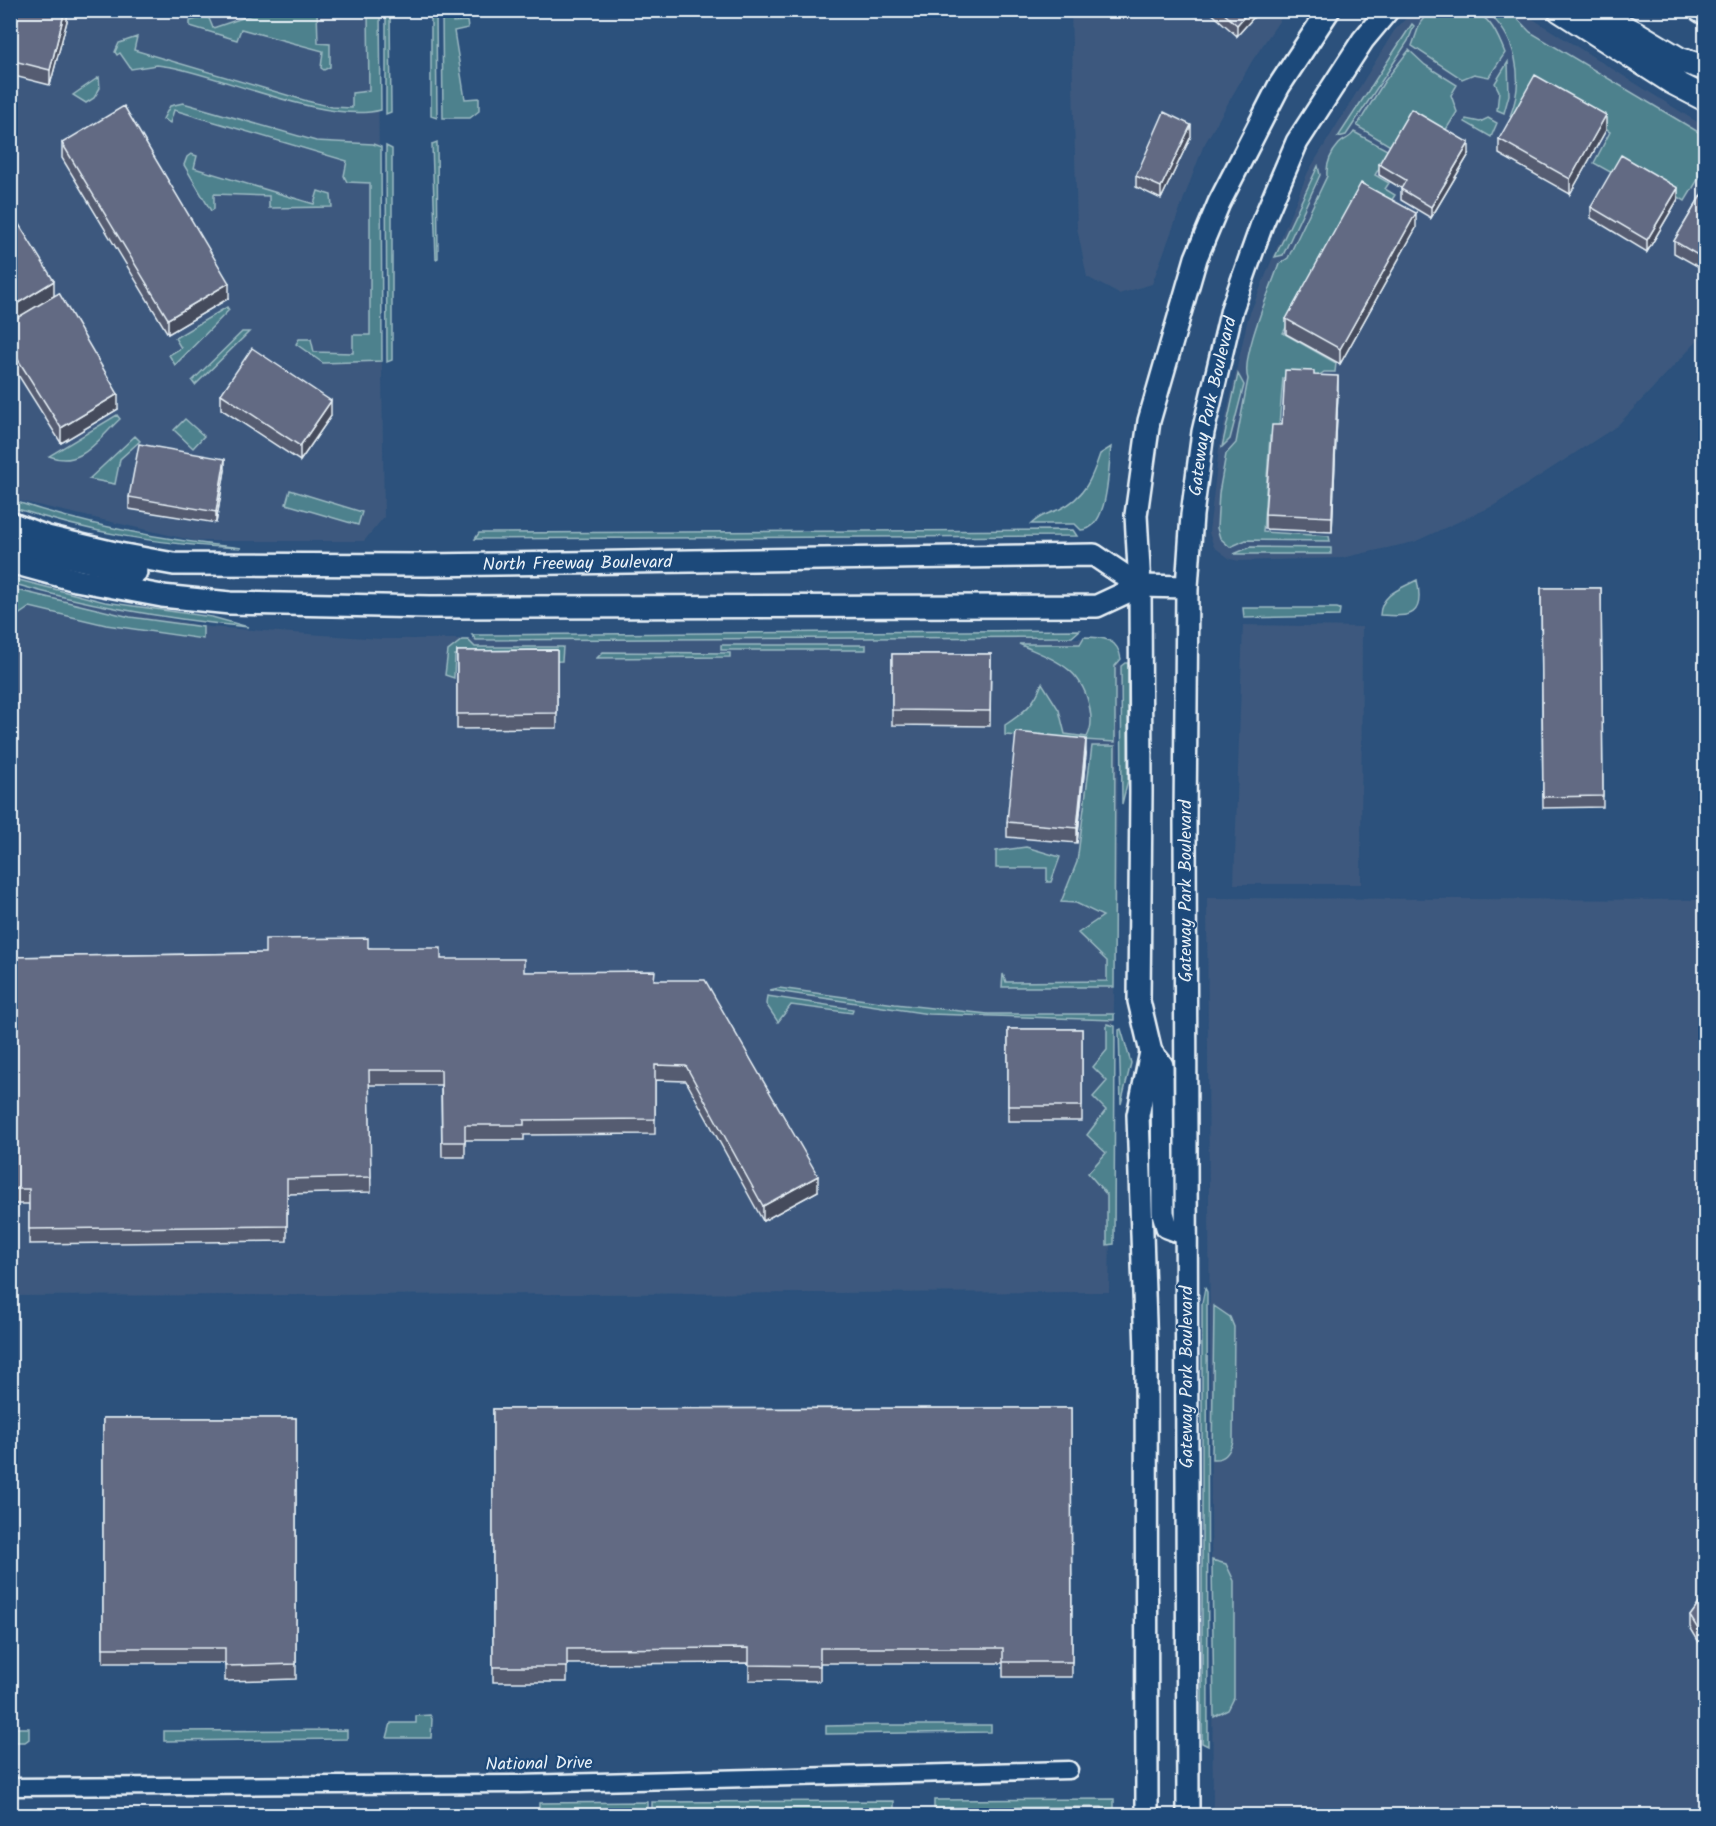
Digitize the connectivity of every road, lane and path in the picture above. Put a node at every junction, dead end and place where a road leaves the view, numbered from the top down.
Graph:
1 (1329, 10) edge
2 (1388, 10) edge
3 (1560, 10) edge
4 (1588, 10) edge
5 (1701, 10) edge
6 (1706, 13) edge
7 (1706, 68) edge
8 (1706, 99) edge
9 (10, 523) edge
10 (10, 552) edge
11 (10, 562) edge
12 (174, 564) junction
13 (1140, 586) junction
14 (1187, 587) junction
15 (1151, 1052) junction
16 (1186, 1234) junction
17 (1069, 1770) dead end
18 (10, 1787) edge
19 (1147, 1815) edge
20 (1188, 1815) edge

1 - 13 street
2 - 14 street, Gateway Park Boulevard
3 - 8 main road
4 - 7 main road
5 - 6 main road
9 - 12 street, North Freeway Boulevard
10 - 12 street
11 - 13 street
12 - 13 street, North Freeway Boulevard
13 - 14 street
13 - 15 street
14 - 16 street, Gateway Park Boulevard
15 - 16 street
15 - 19 street
16 - 20 street, Gateway Park Boulevard
17 - 18 street, National Drive

